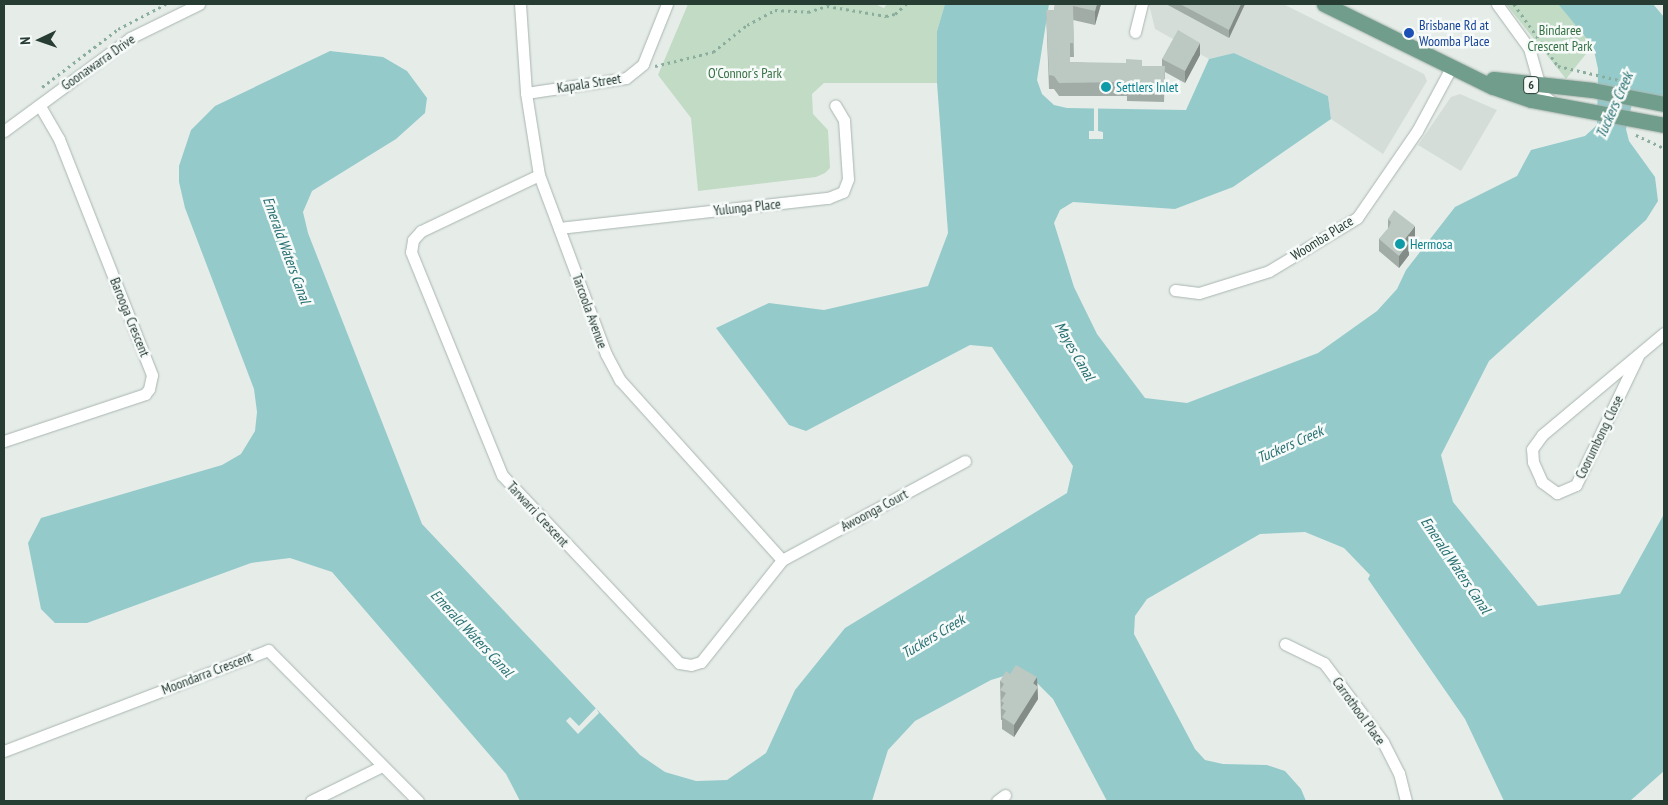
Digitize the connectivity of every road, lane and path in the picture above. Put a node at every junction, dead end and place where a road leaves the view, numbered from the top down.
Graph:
1 (199, 4) edge
2 (520, 4) edge
3 (667, 4) edge
4 (906, 4) edge
5 (1142, 4) edge
6 (1324, 4) edge
7 (1497, 4) edge
8 (1514, 4) edge
9 (1135, 32) dead end
10 (643, 64) junction
11 (1452, 66) junction
12 (1584, 72) dead end
13 (1470, 74) junction
14 (1540, 86) junction
15 (526, 93) junction
16 (1552, 102) junction
17 (1664, 104) edge
18 (39, 105) junction
19 (835, 105) dead end
20 (1634, 126) junction
21 (1664, 126) edge
22 (4, 131) edge
23 (1664, 148) edge
24 (539, 175) junction
25 (559, 228) junction
26 (1176, 290) dead end
27 (1664, 333) edge
28 (1638, 356) junction
29 (4, 441) edge
30 (965, 461) dead end
31 (782, 560) junction
32 (1285, 644) dead end
33 (4, 751) edge
34 (382, 766) junction
35 (311, 801) edge
36 (418, 801) edge
37 (1406, 801) edge

1 - 18 street, Goonawarra Drive
2 - 15 street, Tarcoola Avenue
3 - 10 street
4 - 10 path
5 - 9 street
6 - 11 main road, 6
7 - 14 street
8 - 12 path
10 - 15 street, Kapala Street
11 - 13 main road, 6
11 - 26 street, Woomba Place
13 - 14 main road, 6
13 - 16 main road, 6
14 - 16 street
14 - 17 main road, 6
15 - 24 street, Tarcoola Avenue
16 - 20 main road, 6
18 - 22 street, Goonawarra Drive
18 - 29 street, Barooga Crescent
19 - 25 street, Yulunga Place
20 - 21 main road, 6
20 - 23 path
24 - 25 street, Tarcoola Avenue
24 - 31 street, Tarwarri Crescent
25 - 31 street, Tarcoola Avenue
27 - 28 street, Coorumbong Close
28 - 28 street, Coorumbong Close
30 - 31 street, Awoonga Court
32 - 37 street, Carrothool Place
33 - 34 street, Moondarra Crescent
34 - 35 street
34 - 36 street, Moondarra Crescent

